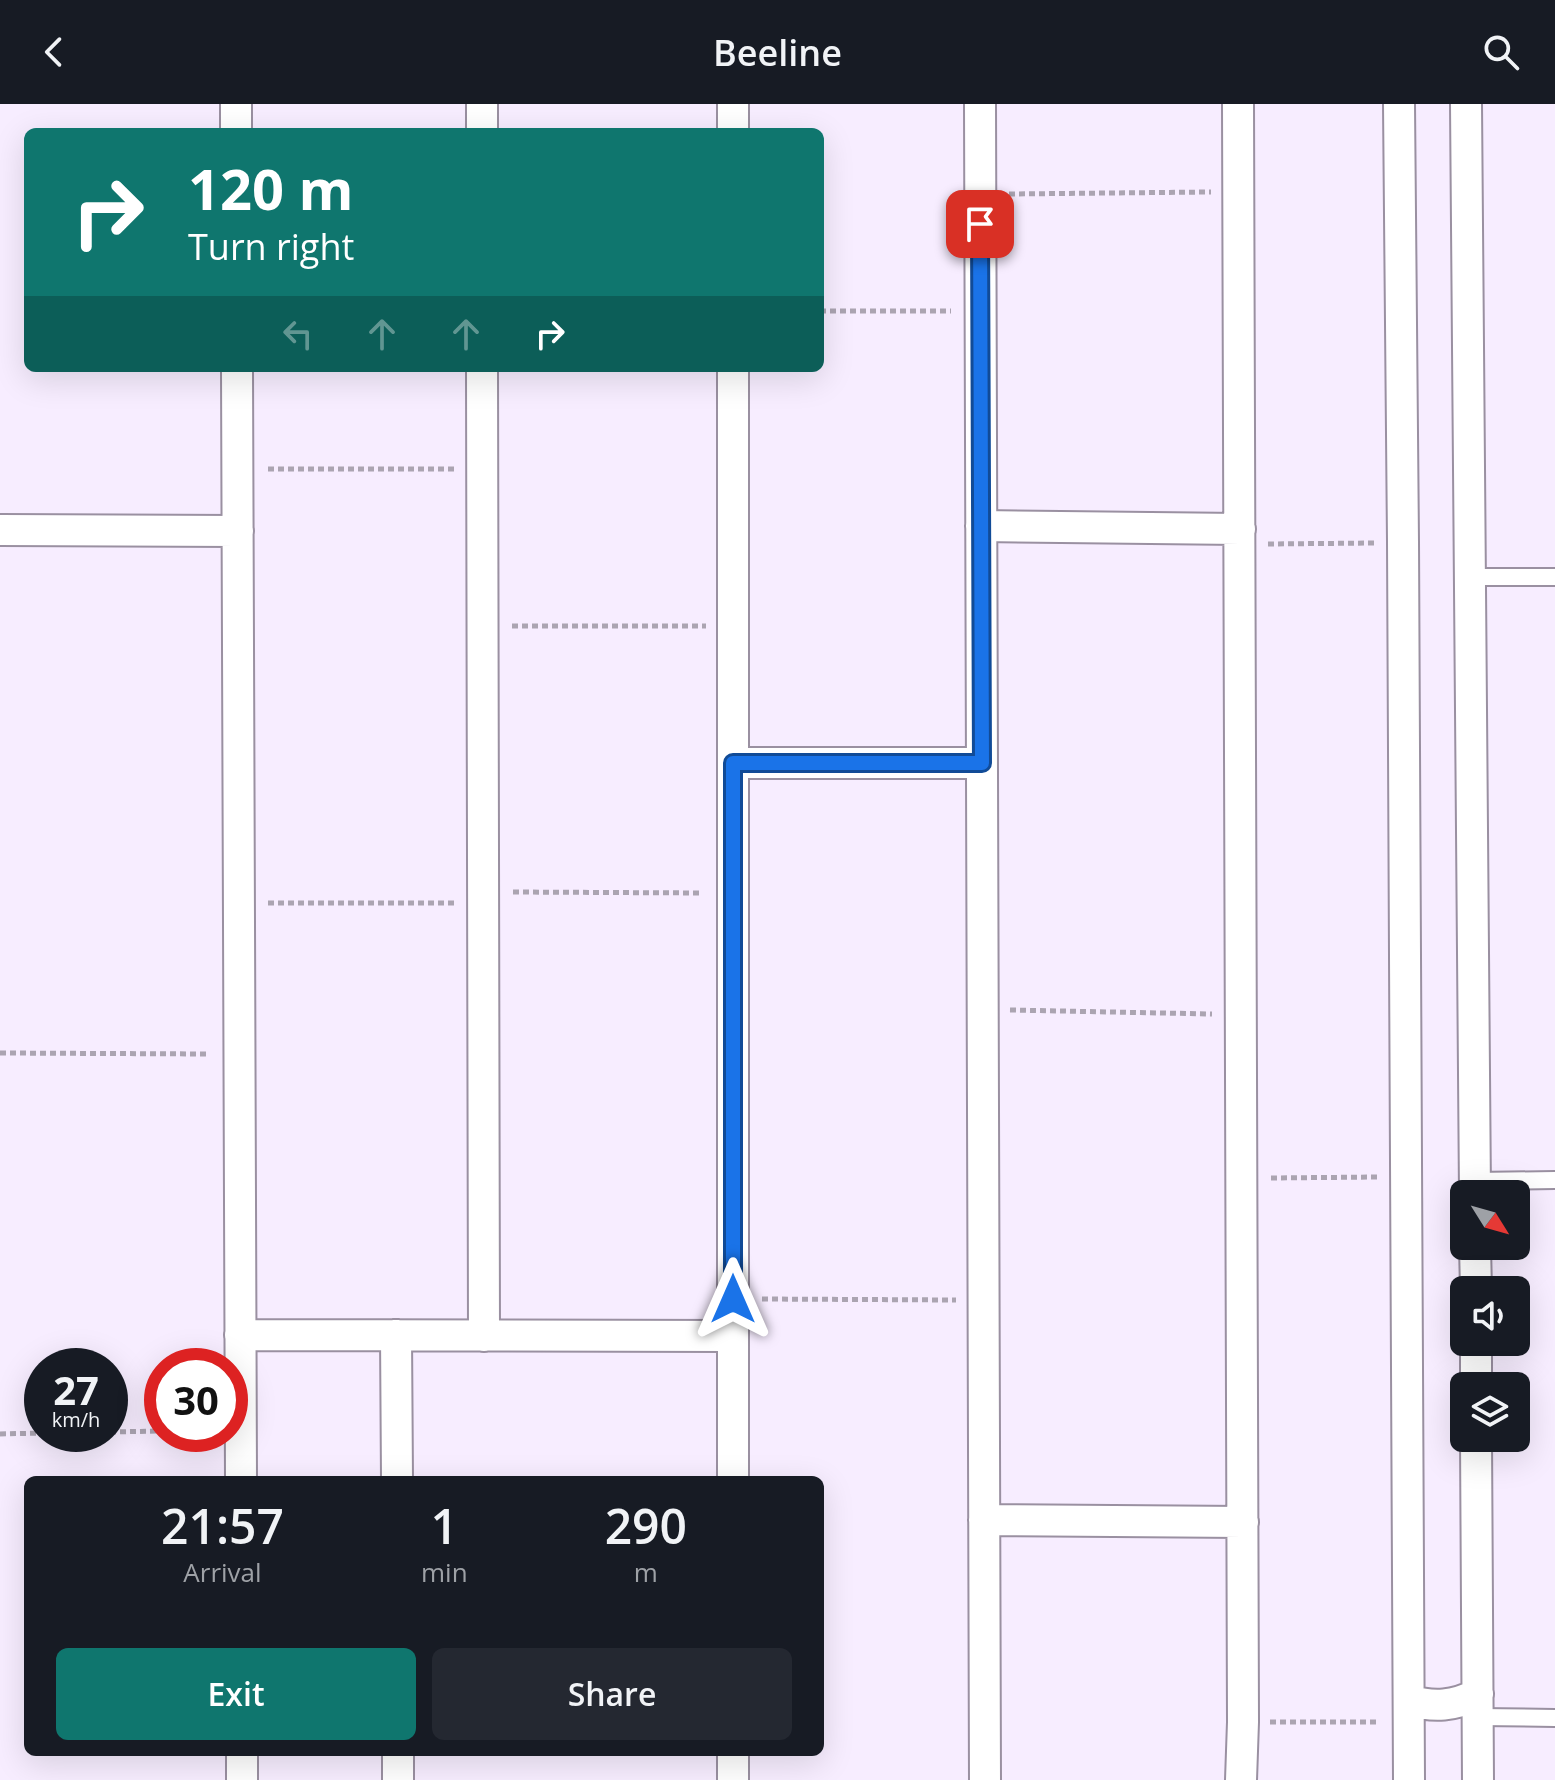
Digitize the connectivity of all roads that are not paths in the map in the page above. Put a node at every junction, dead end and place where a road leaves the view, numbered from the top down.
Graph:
1 (236, 104) edge
2 (482, 104) edge
3 (733, 104) edge
4 (980, 104) edge
5 (1238, 104) edge
6 (1399, 104) edge
7 (1466, 104) edge
8 (236, 128) edge
9 (482, 128) edge
10 (733, 128) edge
11 (237, 372) edge
12 (482, 372) edge
13 (733, 372) edge
14 (981, 526) junction
15 (0, 530) edge
16 (238, 531) junction
17 (1240, 536) junction
18 (1471, 577) junction
19 (1555, 577) edge
20 (733, 763) junction
21 (982, 763) junction
22 (1475, 1180) edge
23 (1555, 1180) edge
24 (1530, 1182) edge
25 (240, 1335) junction
26 (396, 1335) junction
27 (484, 1336) junction
28 (733, 1336) junction
29 (1476, 1452) edge
30 (241, 1476) edge
31 (397, 1476) edge
32 (733, 1476) edge
33 (984, 1520) junction
34 (1243, 1522) junction
35 (1478, 1706) junction
36 (1409, 1711) junction
37 (1555, 1718) edge
38 (242, 1756) edge
39 (398, 1756) edge
40 (733, 1756) edge
41 (242, 1780) edge
42 (398, 1780) edge
43 (733, 1780) edge
44 (985, 1780) edge
45 (1241, 1780) edge
46 (1409, 1780) edge
47 (1478, 1780) edge

1 - 8 street
2 - 9 street
3 - 10 street
4 - 14 street
5 - 17 street
6 - 36 street
7 - 18 street
11 - 16 street
12 - 27 street
13 - 20 street
14 - 17 street
14 - 21 street
15 - 16 street
16 - 25 street
17 - 34 street
18 - 19 lane
18 - 22 street
20 - 21 street
20 - 28 street
21 - 33 street
23 - 24 lane
25 - 26 street
25 - 30 street
26 - 27 street
26 - 31 street
27 - 28 street
28 - 32 street
29 - 35 street
33 - 34 street
33 - 44 street
34 - 45 street
35 - 36 street
35 - 37 lane
35 - 47 street
36 - 46 street
38 - 41 street
39 - 42 street
40 - 43 street

